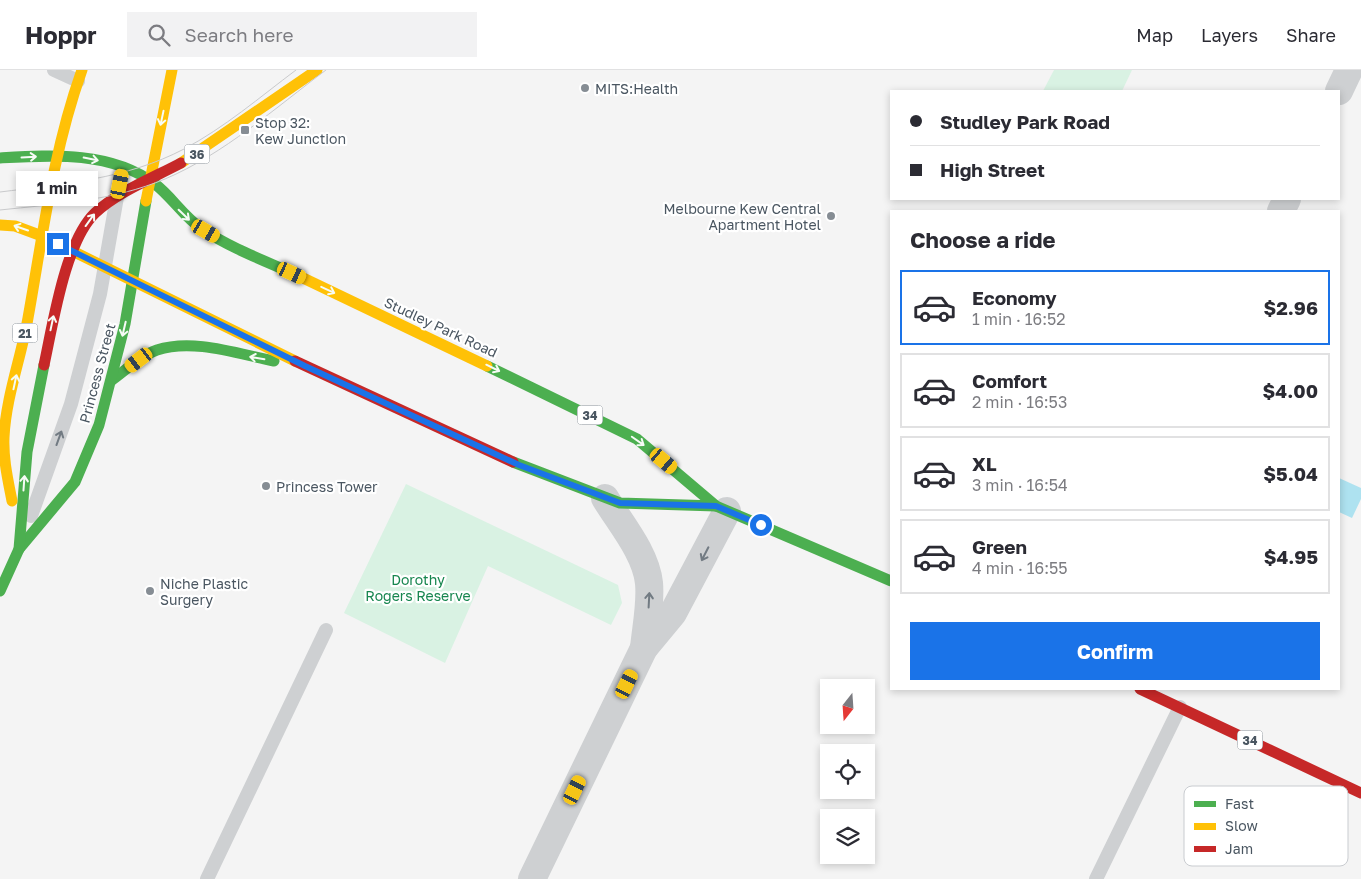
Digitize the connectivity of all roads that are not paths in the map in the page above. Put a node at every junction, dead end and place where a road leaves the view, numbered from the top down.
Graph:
1 (54, 70) edge
2 (172, 70) edge
3 (317, 70) edge
4 (1349, 70) edge
5 (1356, 70) edge
6 (1361, 73) edge
7 (80, 75) edge
8 (1339, 90) edge
9 (57, 155) junction
10 (0, 158) edge
11 (123, 168) junction
12 (150, 181) junction
13 (117, 197) junction
14 (0, 225) edge
15 (42, 236) junction
16 (73, 251) junction
17 (106, 267) junction
18 (134, 281) junction
19 (305, 366) junction
20 (112, 380) junction
21 (604, 498) junction
22 (722, 508) junction
23 (19, 549) junction
24 (890, 580) edge
25 (0, 591) edge
26 (326, 630) dead end
27 (644, 648) junction
28 (1142, 690) edge
29 (1180, 707) junction
30 (1346, 786) edge
31 (1348, 787) edge
32 (1361, 793) edge
33 (207, 879) edge
34 (532, 879) edge
35 (1096, 879) edge

1 - 7 lane
2 -> 12 main road, Princess Street
3 - 12 main road, 36
4 - 8 street
5 - 6 street
7 - 9 main road, 21
10 -> 9 main road, 34
9 -> 11 main road, 34
9 - 15 main road, 21
11 - 12 main road, 34
11 - 13 lane
12 - 13 main road, Princess Street
12 - 18 main road, Princess Street
12 -> 22 main road, Studley Park Road / 34
16 -> 13 main road, Princess Street
13 - 17 lane
15 -> 14 main road, 34
15 - 16 main road, 34
23 -> 15 main road, 21
16 - 17 main road, 34
23 -> 16 main road, Princess Street
17 - 18 main road, 34
23 -> 17 lane
18 - 19 main road, Studley Park Road / 34
18 -> 20 main road, Princess Street
19 -> 20 main road
19 - 21 main road, Studley Park Road / 34
20 - 23 main road, Princess Street
21 - 22 main road, Studley Park Road / 34
27 -> 21 street
22 - 24 main road, Studley Park Road / 34
22 -> 27 street
23 - 25 main road, Princess Street
26 - 33 lane
27 - 34 street
28 - 29 main road, 34
29 - 30 main road, 34
29 - 35 lane
31 - 32 main road, 34

